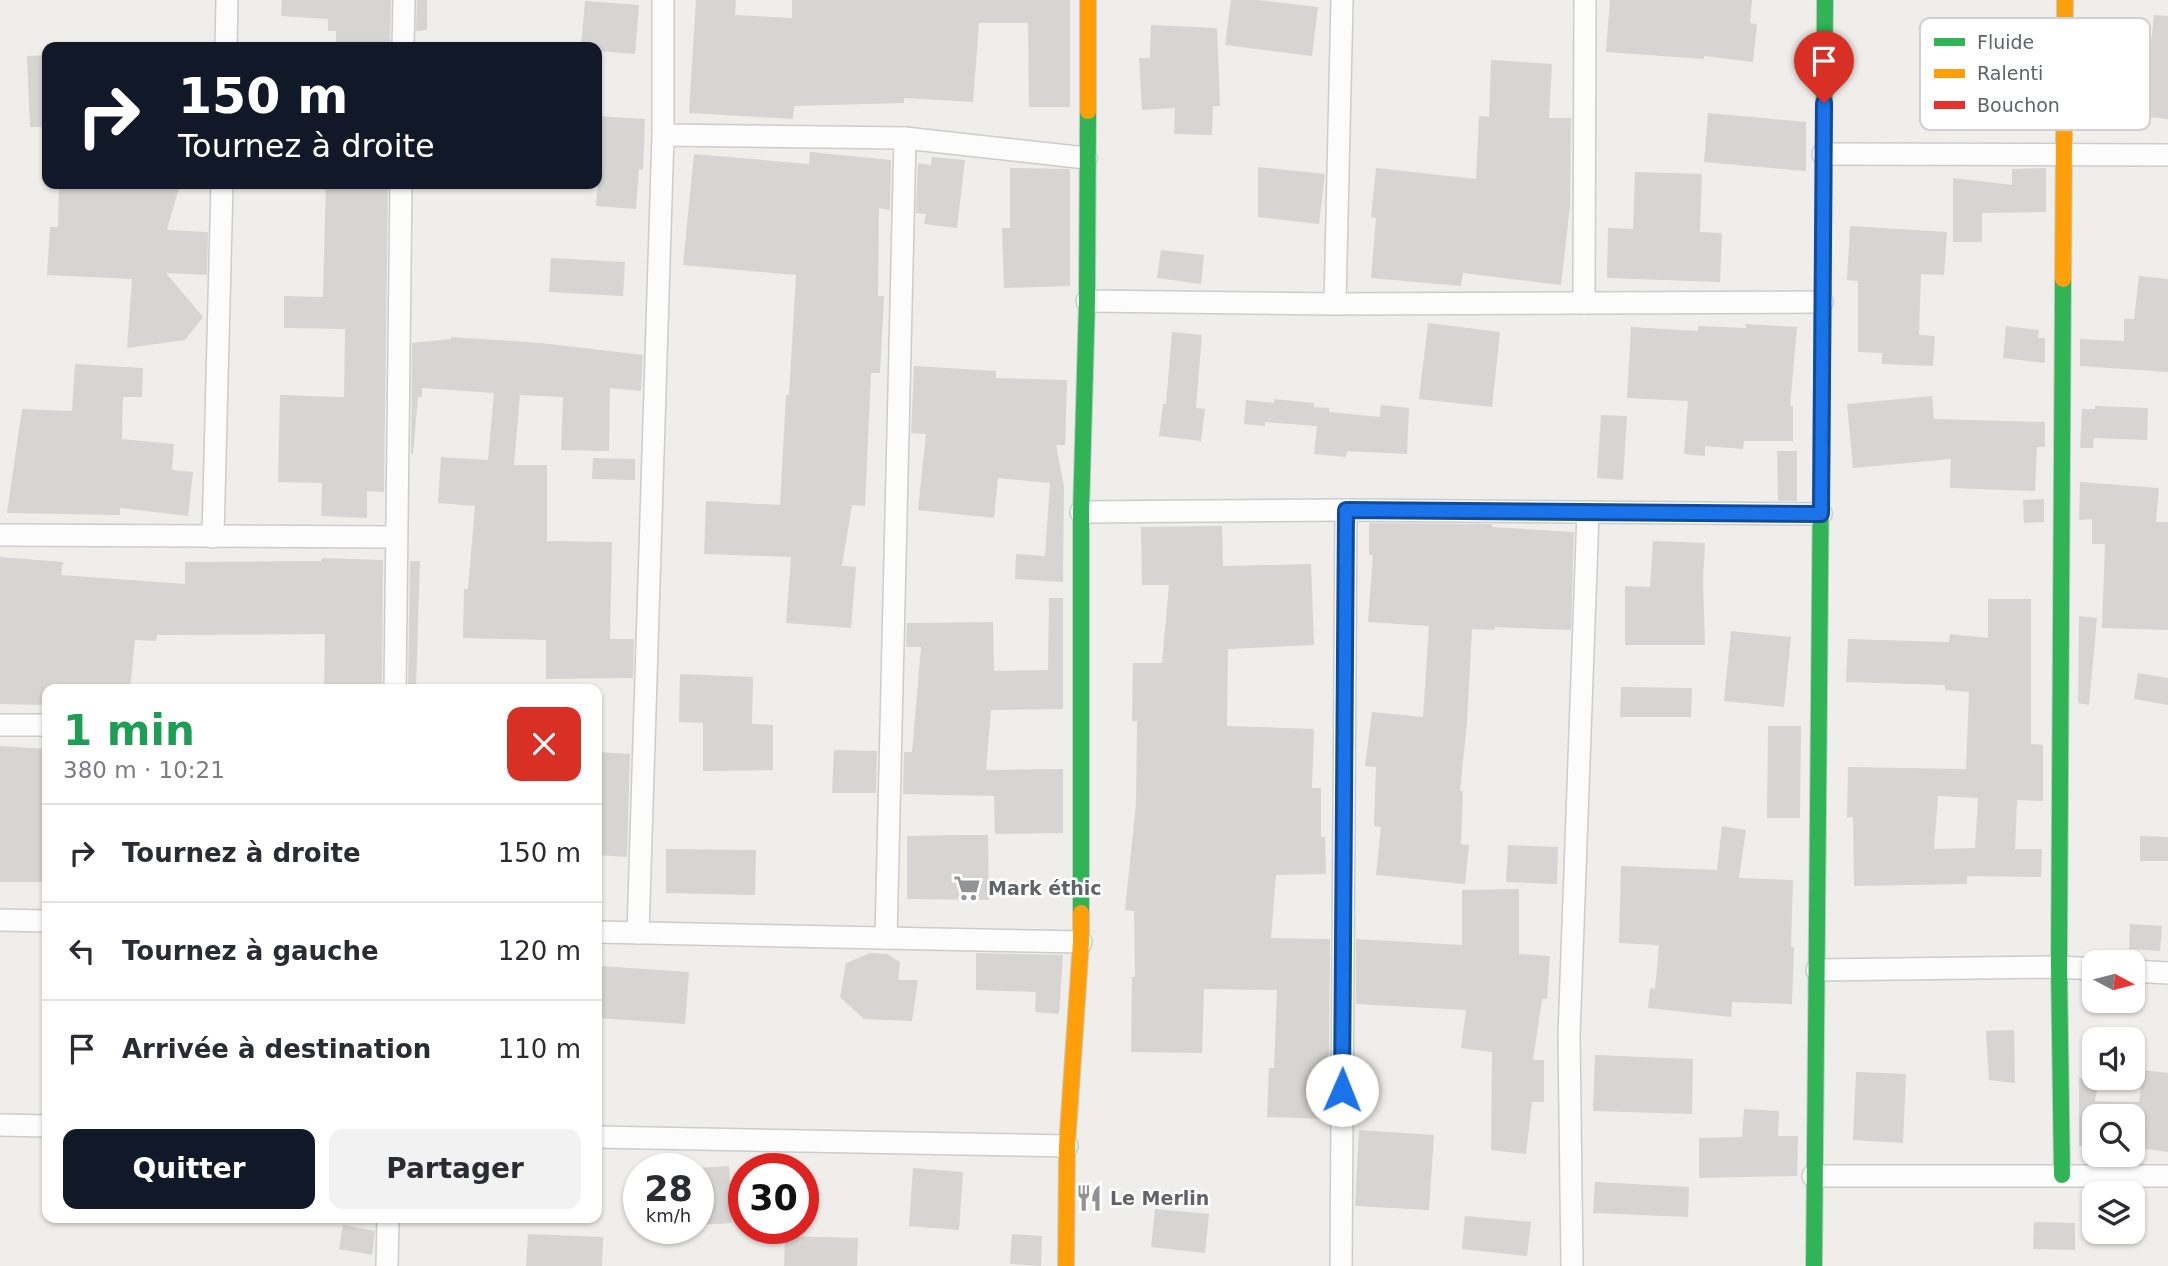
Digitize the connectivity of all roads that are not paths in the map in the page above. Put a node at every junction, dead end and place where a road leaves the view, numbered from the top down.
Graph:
1 (227, 0) edge
2 (404, 0) edge
3 (663, 0) edge
4 (1088, 0) edge
5 (1342, 0) edge
6 (1585, 0) edge
7 (1825, 0) edge
8 (2065, 0) edge
9 (2065, 18) edge
10 (226, 42) edge
11 (403, 42) edge
12 (2064, 130) edge
13 (663, 135) junction
14 (905, 138) junction
15 (1823, 154) junction
16 (2064, 154) junction
17 (2168, 155) edge
18 (1086, 158) junction
19 (222, 189) edge
20 (401, 189) edge
21 (1087, 301) junction
22 (1822, 302) junction
23 (1584, 303) junction
24 (1335, 304) junction
25 (1346, 510) junction
26 (1081, 512) junction
27 (1588, 512) junction
28 (1821, 514) junction
29 (0, 535) edge
30 (212, 537) junction
31 (397, 537) junction
32 (395, 684) edge
33 (0, 725) edge
34 (42, 725) edge
35 (0, 920) edge
36 (42, 921) edge
37 (602, 932) edge
38 (638, 933) junction
39 (886, 938) junction
40 (1081, 942) junction
41 (2059, 967) junction
42 (2082, 968) edge
43 (1817, 970) junction
44 (2146, 972) edge
45 (2168, 973) edge
46 (0, 1125) edge
47 (42, 1126) edge
48 (602, 1137) edge
49 (1067, 1146) junction
50 (2062, 1175) junction
51 (2168, 1176) edge
52 (1813, 1177) junction
53 (388, 1223) edge
54 (387, 1266) edge
55 (1066, 1266) edge
56 (1341, 1266) edge
57 (1572, 1266) edge
58 (1814, 1266) edge

1 - 10 street
2 - 11 street
3 - 13 street
4 - 18 street
5 - 24 street
6 - 23 street
7 - 15 street
8 - 9 street
12 - 16 street
13 - 14 street
13 - 38 street
14 - 18 street
14 - 39 street
15 - 16 street
15 - 22 street
16 - 17 street
16 - 41 street
18 - 21 street
19 - 30 street
20 - 31 street
21 - 24 street
21 - 26 street
22 - 23 street
22 - 28 street
23 - 24 street
25 - 26 street
25 - 27 street
25 - 56 street
26 - 40 street
27 - 28 street
27 - 57 street
28 - 43 street
29 - 30 street
30 - 31 street
31 - 32 street
33 - 34 street
35 - 36 street
37 - 38 street
38 - 39 street
39 - 40 street
40 - 49 street
41 - 42 street
41 - 43 street
41 - 50 street
43 - 52 street
44 - 45 street
46 - 47 street
48 - 49 street
49 - 55 street
50 - 51 street
50 - 52 street
52 - 58 street
53 - 54 street

